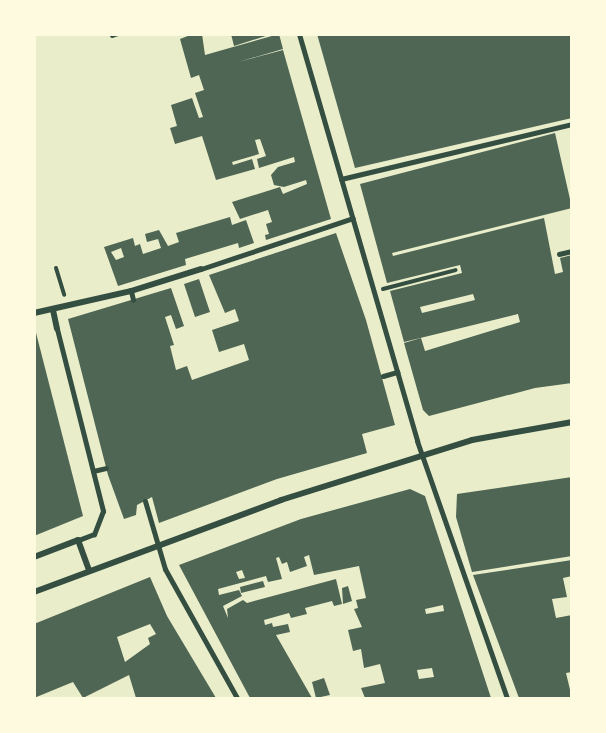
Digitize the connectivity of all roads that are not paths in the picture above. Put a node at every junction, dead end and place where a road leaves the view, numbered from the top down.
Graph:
1 (299, 34) edge
2 (572, 124) edge
3 (341, 179) junction
4 (353, 218) junction
5 (572, 251) edge
6 (559, 254) dead end
7 (201, 269) joint
8 (131, 291) junction
9 (133, 300) dead end
10 (52, 310) junction
11 (34, 313) edge
12 (57, 330) joint
13 (397, 372) junction
14 (383, 376) dead end
15 (572, 422) edge
16 (422, 456) junction
17 (106, 468) dead end
18 (93, 471) junction
19 (145, 501) dead end
20 (78, 540) junction
21 (157, 544) junction
22 (34, 556) edge
23 (89, 570) junction
24 (34, 592) edge
25 (237, 699) edge
26 (507, 699) edge

1 - 3 street
2 - 3 street
3 - 4 street
4 - 7 street
4 - 13 street
5 - 6 lane
7 - 8 street
8 - 9 street
8 - 10 street
10 - 11 street
10 - 12 street
12 - 18 street
13 - 14 street
13 - 16 street
15 - 16 street
16 - 21 street
16 - 26 street
17 - 18 street
18 - 20 street
19 - 21 street
20 - 22 street
20 - 23 street
21 - 23 street
21 - 25 street
23 - 24 street

